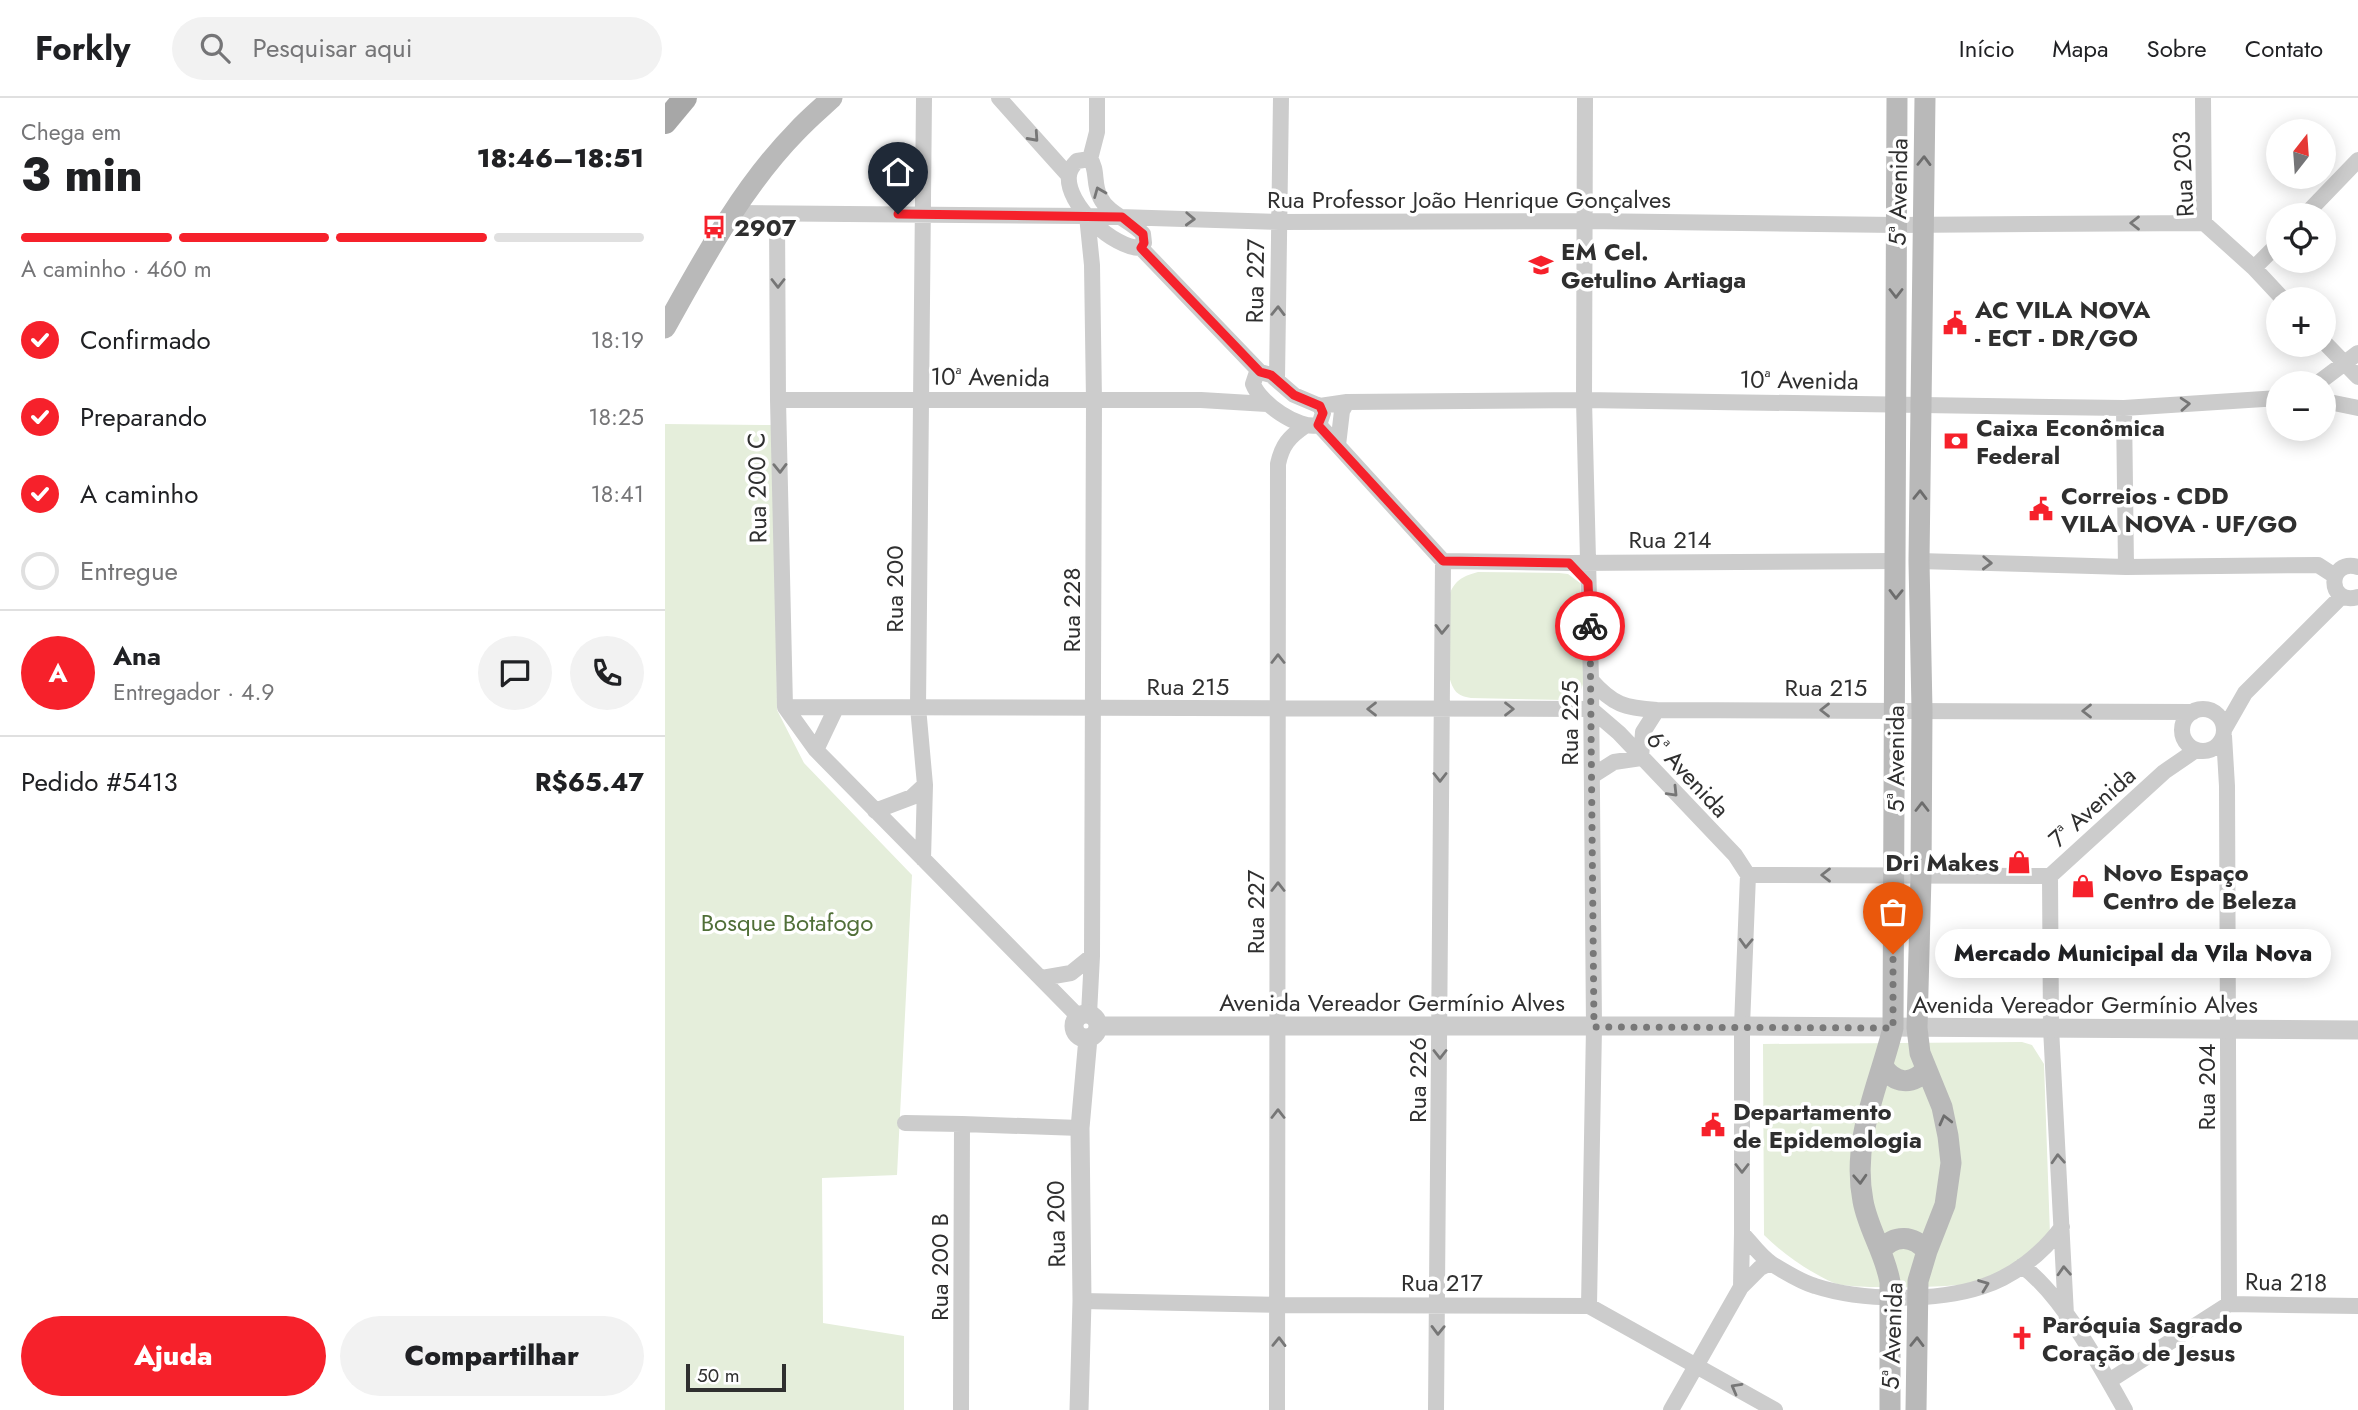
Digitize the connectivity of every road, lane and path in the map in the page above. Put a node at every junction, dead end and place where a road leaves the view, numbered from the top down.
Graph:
1 (685, 98) edge
2 (816, 98) edge
3 (832, 98) edge
4 (923, 98) edge
5 (999, 98) edge
6 (1097, 98) edge
7 (1281, 98) edge
8 (1585, 98) edge
9 (1897, 98) edge
10 (1925, 98) edge
11 (2203, 98) edge
12 (665, 122) edge
13 (1090, 159) junction
14 (2358, 160) edge
15 (1069, 176) junction
16 (2317, 203) edge
17 (734, 213) junction
18 (923, 214) junction
19 (778, 215) junction
20 (1087, 216) junction
21 (1122, 217) junction
22 (1585, 220) junction
23 (1279, 222) junction
24 (2204, 223) junction
25 (1924, 224) junction
26 (1896, 225) junction
27 (1119, 242) junction
28 (1141, 248) junction
29 (2266, 256) edge
30 (1091, 265) junction
31 (2254, 268) junction
32 (2272, 287) edge
33 (675, 295) edge
34 (665, 328) edge
35 (2336, 349) edge
36 (2352, 359) edge
37 (2335, 371) edge
38 (2358, 377) edge
39 (1257, 378) junction
40 (1277, 379) junction
41 (920, 399) junction
42 (2266, 399) edge
43 (778, 400) junction
44 (1201, 400) junction
45 (1584, 400) junction
46 (1094, 401) junction
47 (1347, 402) junction
48 (2336, 403) edge
49 (1267, 404) junction
50 (1895, 404) junction
51 (1921, 404) junction
52 (1320, 406) junction
53 (2124, 408) junction
54 (2358, 408) edge
55 (1312, 425) junction
56 (1338, 445) junction
57 (1896, 510) junction
58 (1443, 561) junction
59 (1896, 561) junction
60 (1919, 561) junction
61 (1587, 562) junction
62 (1569, 563) junction
63 (2126, 567) junction
64 (2358, 567) edge
65 (2335, 576) junction
66 (1588, 583) junction
67 (2350, 596) edge
68 (1591, 680) junction
69 (1441, 688) junction
70 (2245, 694) junction
71 (785, 707) junction
72 (918, 707) junction
73 (836, 708) junction
74 (1094, 708) junction
75 (1278, 709) junction
76 (1440, 709) junction
77 (1458, 709) junction
78 (1591, 709) junction
79 (1657, 710) junction
80 (1893, 710) junction
81 (1922, 710) junction
82 (2155, 712) junction
83 (2193, 712) junction
84 (2213, 712) junction
85 (2183, 732) junction
86 (2224, 732) junction
87 (816, 750) junction
88 (2199, 751) junction
89 (1641, 758) junction
90 (2164, 772) junction
91 (1592, 776) junction
92 (925, 785) junction
93 (2227, 786) junction
94 (875, 811) junction
95 (923, 859) junction
96 (1748, 875) junction
97 (1894, 876) junction
98 (1921, 876) junction
99 (2050, 876) junction
100 (1092, 956) junction
101 (1042, 978) junction
102 (1088, 1023) junction
103 (1278, 1026) junction
104 (1440, 1026) junction
105 (1742, 1026) junction
106 (1594, 1027) junction
107 (1893, 1028) junction
108 (1917, 1028) junction
109 (2051, 1028) junction
110 (2228, 1030) junction
111 (2358, 1030) edge
112 (1883, 1066) junction
113 (1926, 1069) junction
114 (905, 1123) dead end
115 (962, 1124) junction
116 (1080, 1128) junction
117 (2062, 1227) junction
118 (1742, 1233) junction
119 (1881, 1250) junction
120 (1927, 1251) junction
121 (1770, 1263) junction
122 (2022, 1266) junction
123 (1741, 1287) junction
124 (1891, 1296) junction
125 (1917, 1297) junction
126 (1081, 1301) junction
127 (1439, 1304) junction
128 (2229, 1304) junction
129 (1279, 1305) junction
130 (1589, 1306) junction
131 (2358, 1306) edge
132 (2066, 1315) junction
133 (1698, 1366) junction
134 (2109, 1381) junction
135 (961, 1410) edge
136 (1079, 1410) edge
137 (1277, 1410) edge
138 (1436, 1410) edge
139 (1671, 1410) edge
140 (1775, 1410) edge
141 (1891, 1410) edge
142 (1916, 1410) edge
143 (2125, 1410) edge

1 - 12 main road
2 - 33 main road
3 - 17 main road
4 - 18 street, Rua 200
5 -> 15 street
6 - 13 street
7 - 23 street, Rua 227
8 - 22 street, Rua 225
9 - 26 main road, 5ª Avenida
25 -> 10 main road, 5ª Avenida
11 - 24 street, Rua 203
13 - 15 street
21 -> 13 street
14 - 16 street
15 - 20 street
17 - 19 street, Rua Professor João Henrique Gonçalves
17 - 33 main road
18 - 19 street, Rua Professor João Henrique Gonçalves
18 - 20 street, Rua Professor João Henrique Gonçalves
18 - 41 street, Rua 200
19 -> 43 street, Rua 200 C
20 - 21 street, Rua Professor João Henrique Gonçalves
20 - 27 street
20 - 30 street, Rua 228
21 -> 23 street, Rua Professor João Henrique Gonçalves
21 - 28 street
22 - 23 street, Rua Professor João Henrique Gonçalves
22 - 26 street, Rua Professor João Henrique Gonçalves
22 - 45 street, Rua 225
40 -> 23 street, Rua 227
24 -> 25 street, Rua Professor João Henrique Gonçalves
24 - 31 street, Rua 203
25 - 26 street, Rua Professor João Henrique Gonçalves
25 - 51 main road, 5ª Avenida
26 -> 50 main road, 5ª Avenida
27 - 28 street
27 - 30 street
28 - 39 street
29 - 31 street
30 - 46 street, Rua 228
31 - 32 street, Rua 203
33 - 34 main road
35 - 36 street
36 - 37 street
36 - 38 street
39 - 40 street
39 - 44 street, 10ª Avenida
39 - 49 street
40 - 52 street
41 - 43 street, 10ª Avenida
41 - 46 street, 10ª Avenida
41 - 72 street, Rua 200
53 -> 42 street, 10ª Avenida
43 -> 71 street, Rua 200 C
44 - 46 street, 10ª Avenida
44 - 49 street, 10ª Avenida
45 - 47 street, 10ª Avenida
45 - 50 street, 10ª Avenida
45 - 61 street, Rua 225
46 - 74 street, Rua 228
47 - 52 street, 10ª Avenida
47 - 56 street
48 - 54 street
49 - 55 street
50 - 51 street, 10ª Avenida
50 - 57 main road, 5ª Avenida
51 - 53 street, 10ª Avenida
60 -> 51 main road, 5ª Avenida
52 - 55 street
53 - 63 street
55 - 56 street
75 -> 55 street, Rua 227
56 - 58 street
57 - 59 main road, 5ª Avenida
57 - 60 main road
58 - 62 street, Rua 214
58 -> 69 street, Rua 226
59 - 61 street, Rua 214
59 -> 80 main road, 5ª Avenida
60 -> 63 street
60 - 81 main road, 5ª Avenida
61 - 62 street, Rua 214
61 - 66 street, Rua 225
62 - 66 street
63 - 65 street
64 - 65 street
65 - 67 street
66 - 68 street, Rua 225
67 - 70 street
68 - 78 street, Rua 225
68 - 79 street, Rua 215
69 - 76 street, Rua 226
69 - 77 street
70 - 84 street
70 - 86 street
71 - 73 street, Rua 215
71 - 87 street
72 - 73 street, Rua 215
72 - 74 street, Rua 215
72 - 92 street, Rua 200
73 - 87 street
74 - 75 street, Rua 215
74 - 100 street, Rua 228
76 -> 75 street, Rua 215
103 -> 75 street, Rua 227
76 - 77 street, Rua 215
76 -> 104 street, Rua 226
77 -> 78 street, Rua 215
78 - 89 street, 6ª Avenida
78 - 91 street, Rua 225
80 -> 79 street, Rua 215
79 - 89 street
80 - 81 street, Rua 215
80 - 97 main road, 5ª Avenida
82 -> 81 street, Rua 215
98 -> 81 main road, 5ª Avenida
82 - 83 street, Rua 215
82 - 85 street
83 - 84 street
83 - 85 street
84 - 86 street
85 - 88 street
85 - 90 street, 7ª Avenida
86 - 88 street
86 - 93 street, Rua 204
87 - 94 street
88 - 90 street, 7ª Avenida
88 - 93 street
89 - 91 street
89 -> 96 street, 6ª Avenida
90 - 99 street, 7ª Avenida
91 - 106 street, Rua 225
92 - 94 street
92 - 95 street, Rua 200
93 - 110 street, Rua 204
94 - 95 street
95 - 101 street
97 -> 96 street
96 -> 105 street
97 - 98 street
97 - 107 main road, 5ª Avenida
98 - 99 street
98 - 108 main road, 5ª Avenida
99 - 109 street
100 - 101 street
100 - 102 street, Rua 228
101 - 102 street
102 - 103 street, Avenida Vereador Germínio Alves
102 - 116 street, Rua 200
103 - 104 street, Avenida Vereador Germínio Alves
129 -> 103 street, Rua 227
104 - 106 street, Avenida Vereador Germínio Alves
104 -> 127 street, Rua 226
105 - 106 street, Avenida Vereador Germínio Alves
105 - 107 street, Avenida Vereador Germínio Alves
105 -> 118 street
106 - 130 street, Rua 225
107 - 108 street, Avenida Vereador Germínio Alves
107 - 112 main road, 5ª Avenida
108 - 109 street, Avenida Vereador Germínio Alves
108 - 113 main road, 5ª Avenida
109 - 110 street, Avenida Vereador Germínio Alves
117 -> 109 street
110 - 111 street, Avenida Vereador Germínio Alves
110 - 128 street, Rua 204
112 - 113 main road
112 -> 119 main road, 5ª Avenida
120 -> 113 main road, 5ª Avenida
114 - 115 street
115 - 116 street
115 - 135 street, Rua 200 B
116 - 126 street, Rua 200
117 - 122 street
132 -> 117 street
118 - 121 street
118 - 123 street
119 - 120 main road
119 - 124 main road, 5ª Avenida
120 - 125 main road, 5ª Avenida
121 - 123 street
121 - 124 street
125 -> 122 street
122 - 132 street
123 - 133 street
124 - 125 street
124 - 141 main road, 5ª Avenida
142 -> 125 main road, 5ª Avenida
126 - 129 street, Rua 217
126 - 136 street, Rua 200
127 - 129 street, Rua 217
127 - 130 street, Rua 217
127 -> 138 street, Rua 226
128 - 131 street, Rua 218
128 - 134 street, Rua 218
137 -> 129 street, Rua 227
130 - 133 street, Rua 217
132 - 134 street
133 - 139 street
140 -> 133 street, Rua 217
134 - 143 street

